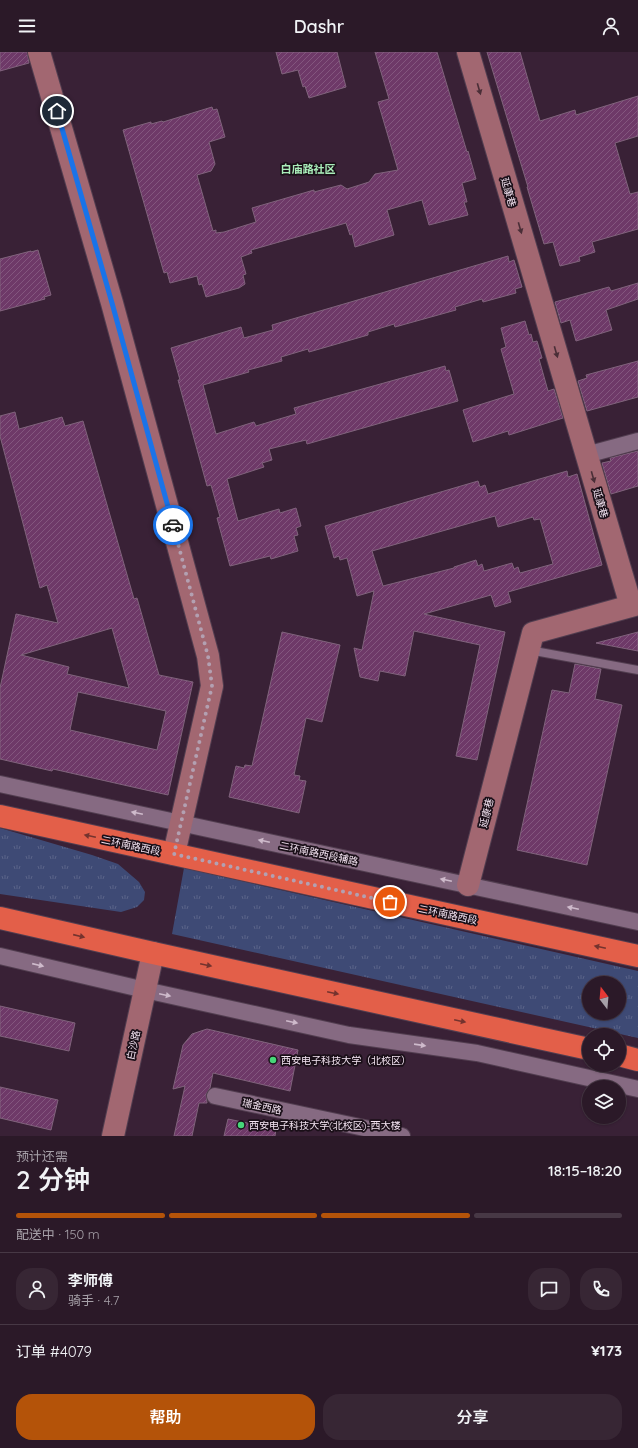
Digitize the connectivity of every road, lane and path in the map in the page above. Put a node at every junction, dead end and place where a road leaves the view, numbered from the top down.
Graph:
1 (40, 52) edge
2 (468, 52) edge
3 (638, 441) edge
4 (586, 455) junction
5 (635, 605) edge
6 (528, 650) junction
7 (638, 670) edge
8 (0, 784) edge
9 (0, 816) edge
10 (181, 823) junction
11 (174, 854) junction
12 (468, 885) junction
13 (0, 918) edge
14 (638, 922) edge
15 (153, 954) junction
16 (0, 956) edge
17 (638, 956) edge
18 (146, 990) junction
19 (582, 1047) edge
20 (626, 1057) edge
21 (638, 1060) edge
22 (638, 1089) edge
23 (215, 1096) dead end
24 (113, 1136) edge
25 (402, 1136) edge

1 - 10 street
2 -> 4 street, 延康巷
3 - 4 street
4 -> 5 street, 延康巷
5 - 6 street, 延康巷
6 - 7 lane
6 - 12 street, 延康巷
10 -> 8 street, 二环南路西段辅路
11 -> 9 highway, 二环南路西段
10 - 11 street
12 -> 10 street, 二环南路西段辅路
17 -> 11 highway, 二环南路西段
14 -> 12 street, 二环南路西段辅路
13 -> 15 highway
15 - 18 street, 白沙路
15 -> 19 highway
16 -> 18 street
18 -> 22 street
18 - 24 street, 白沙路
20 - 21 highway
23 - 25 street, 瑞金西路

